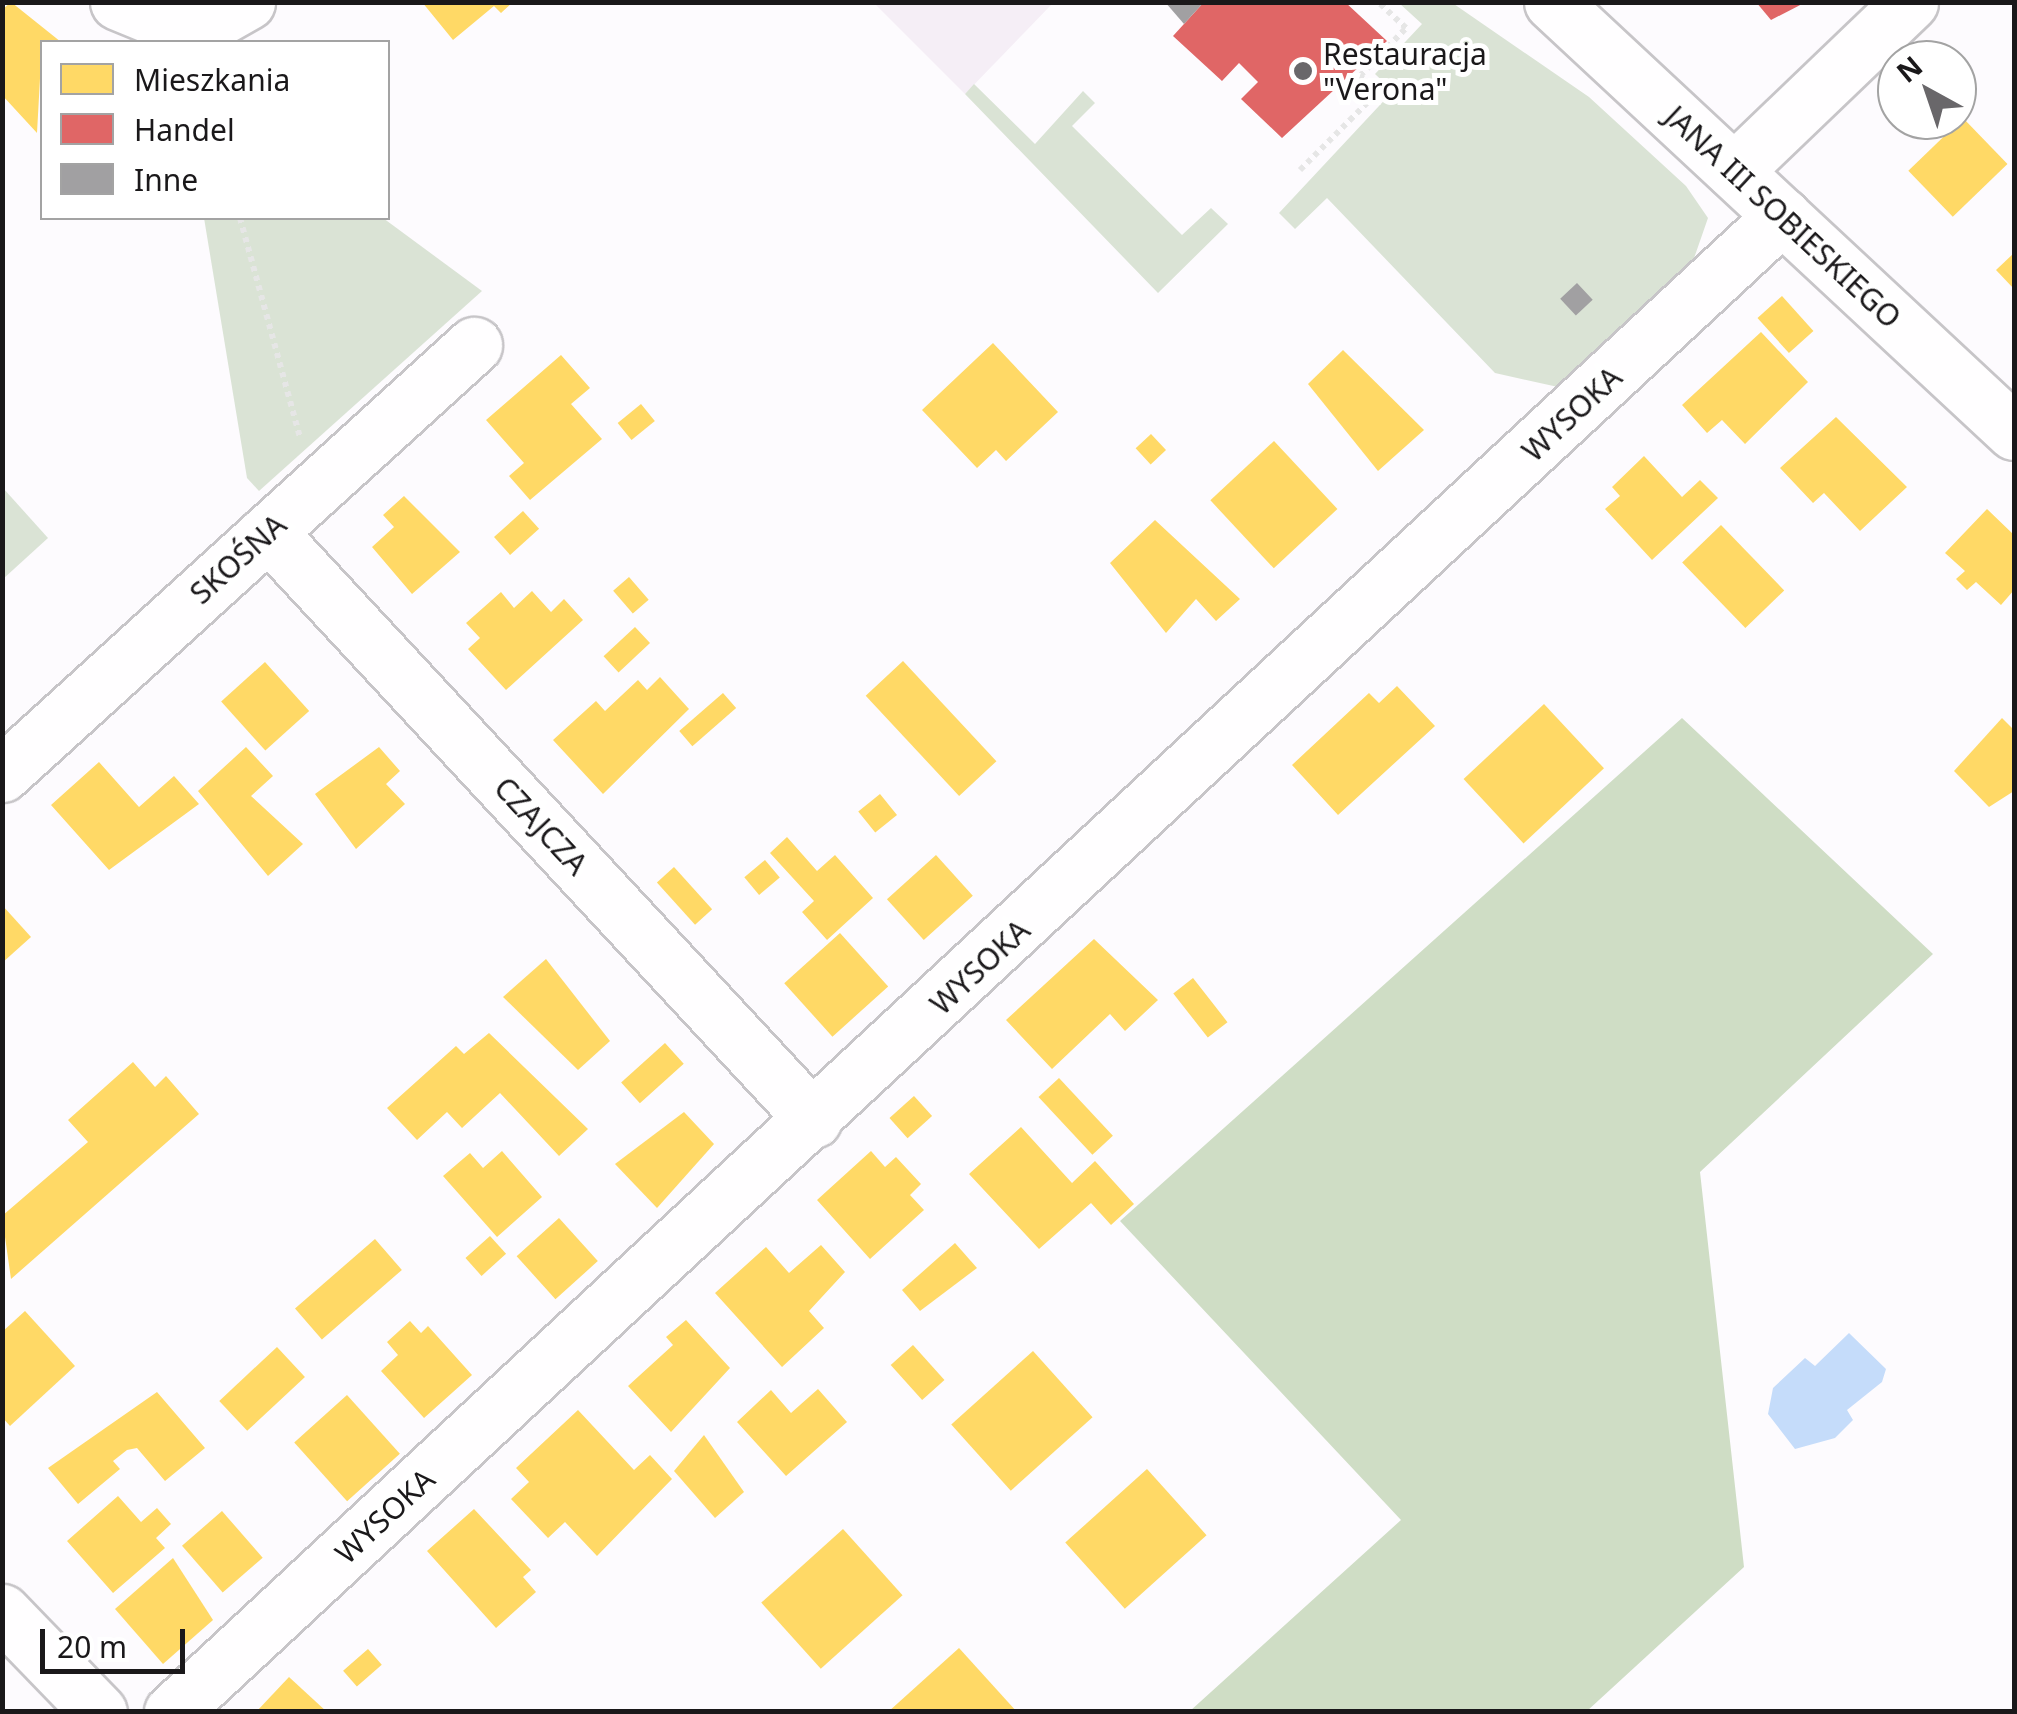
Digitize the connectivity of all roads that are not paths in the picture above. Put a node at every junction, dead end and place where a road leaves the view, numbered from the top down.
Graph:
1 (118, 2) edge
2 (247, 2) edge
3 (1552, 2) edge
4 (1910, 2) edge
5 (1734, 171) junction
6 (1782, 216) junction
7 (474, 345) dead end
8 (2014, 432) edge
9 (268, 532) junction
10 (2, 774) edge
11 (814, 1120) junction
12 (2, 1612) edge
13 (99, 1712) edge
14 (172, 1712) edge

1 - 2 street
3 - 5 street, JANA III SOBIESKIEGO
4 - 5 street
5 - 6 street, JANA III SOBIESKIEGO
6 - 8 street, JANA III SOBIESKIEGO
6 - 11 street, WYSOKA
7 - 9 street, SKOŚNA
9 - 10 street, SKOŚNA
9 - 11 street, CZAJCZA
11 - 14 street, WYSOKA
12 - 13 street

